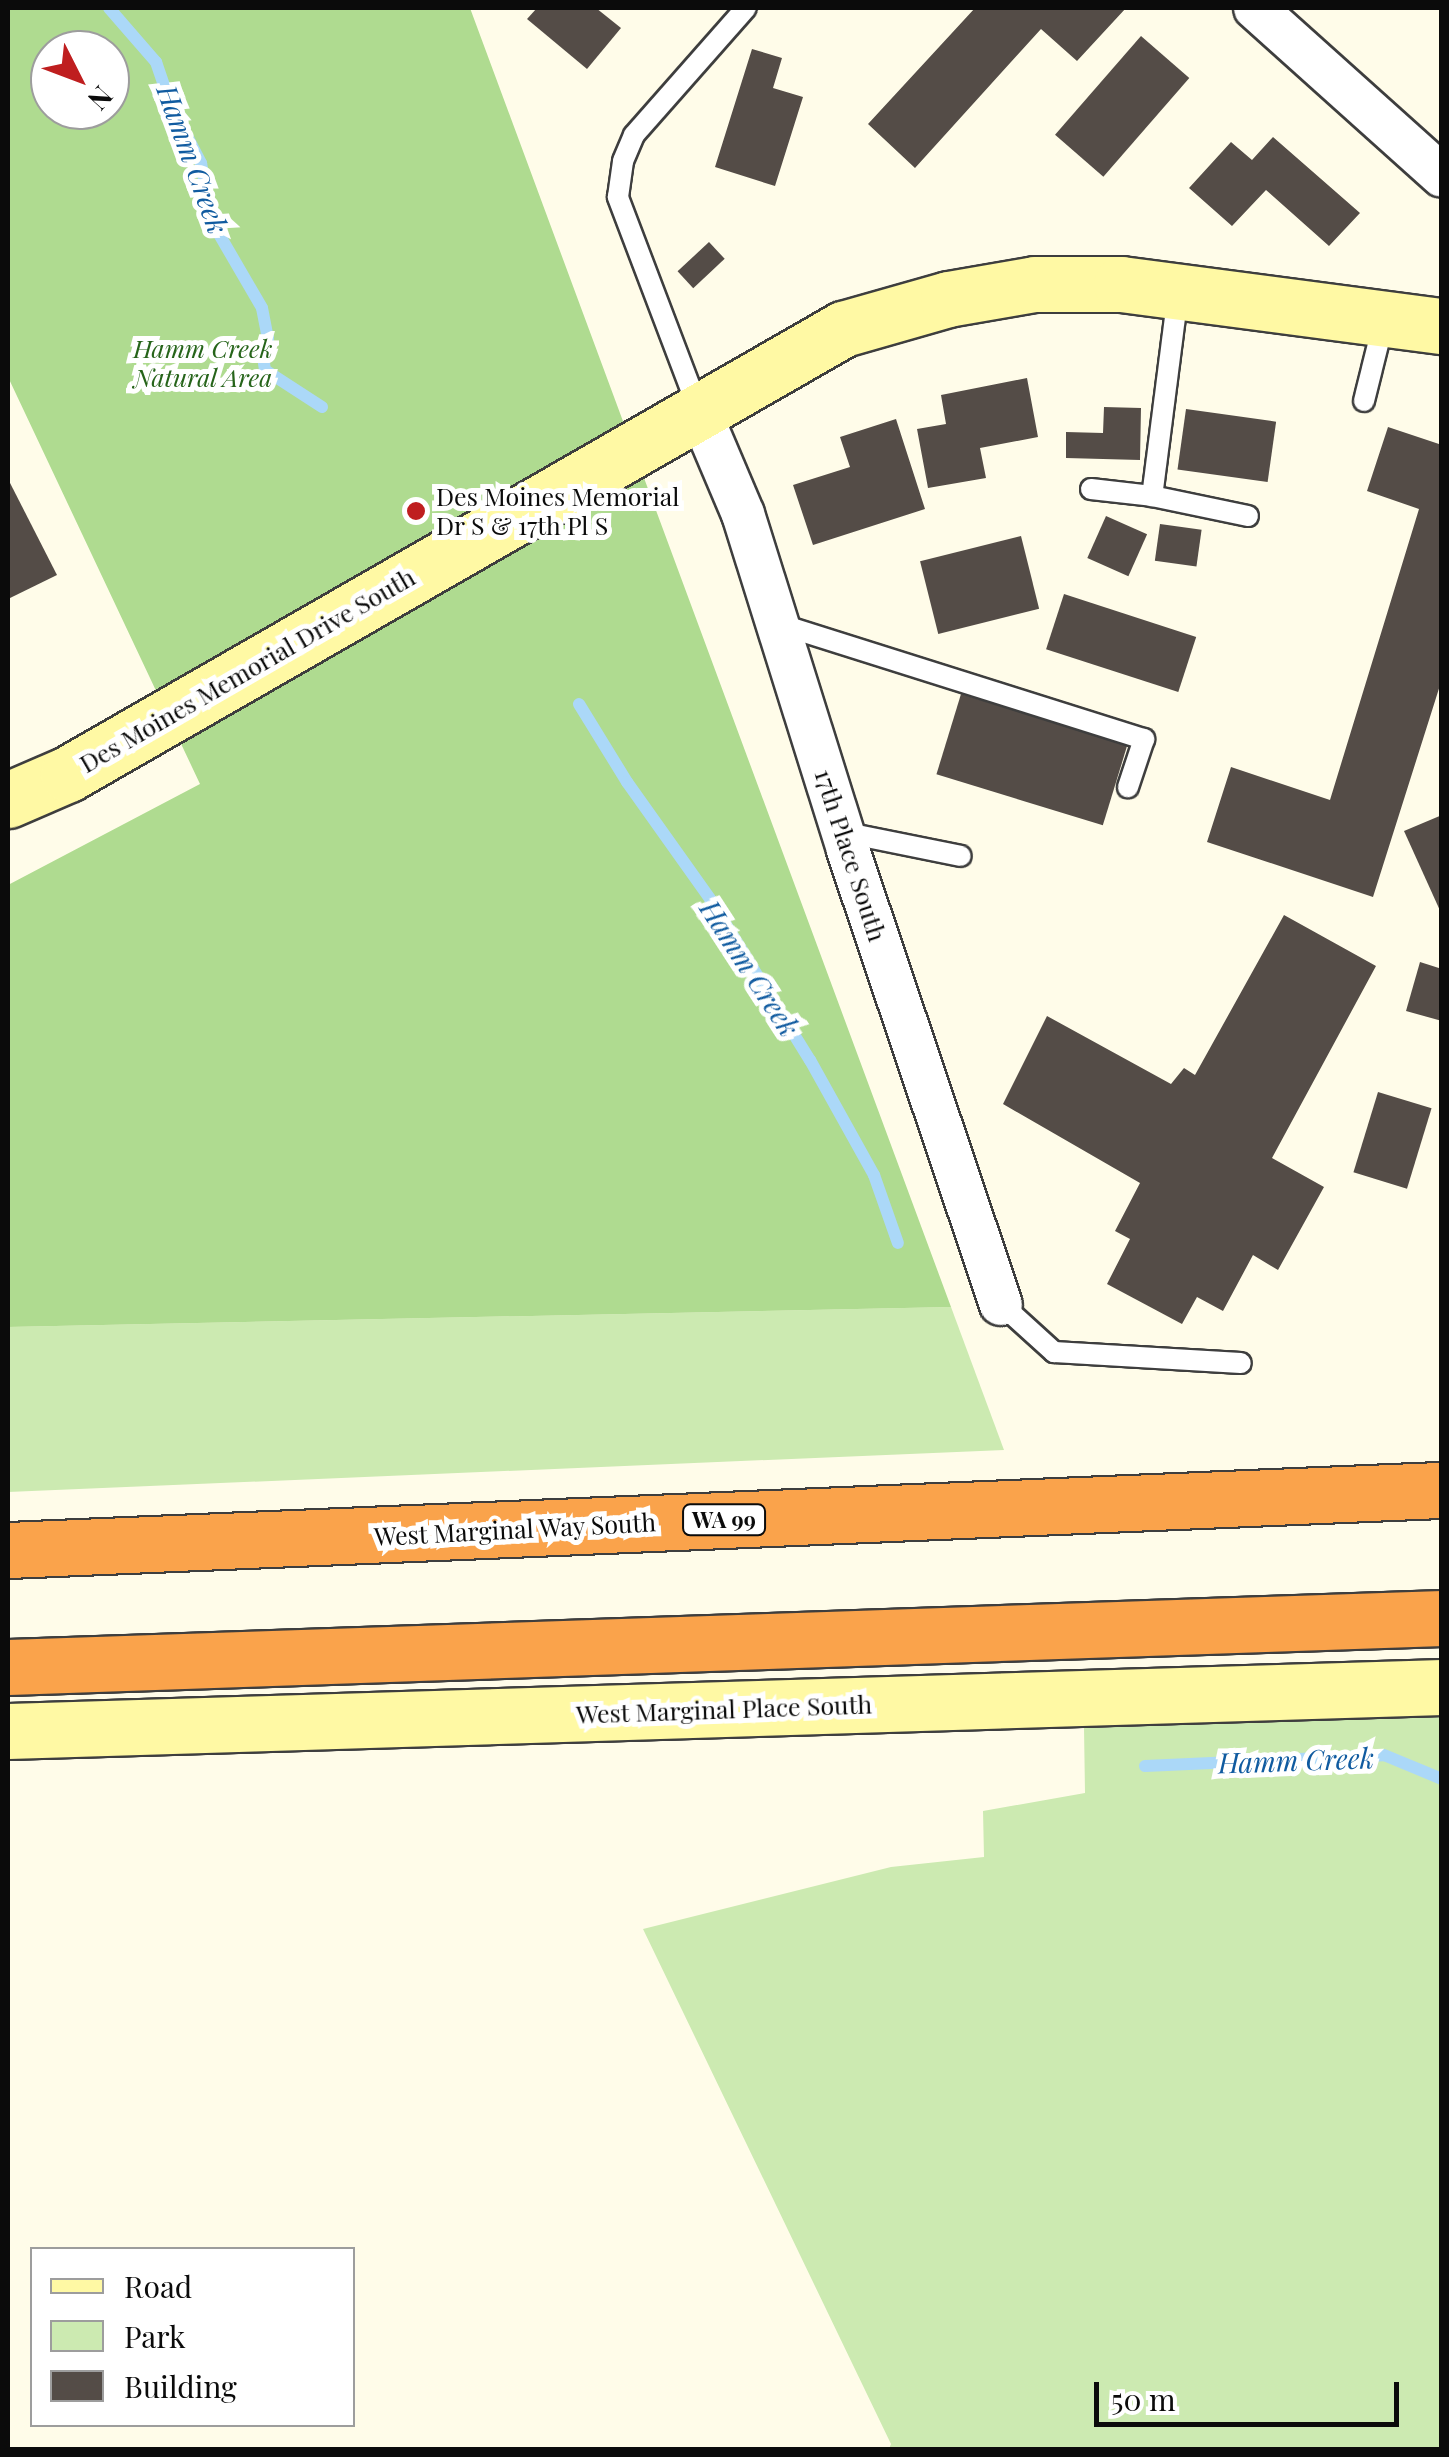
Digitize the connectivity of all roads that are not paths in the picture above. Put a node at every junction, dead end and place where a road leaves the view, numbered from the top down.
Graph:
1 (746, 8) edge
2 (1256, 8) edge
3 (1442, 176) edge
4 (1178, 292) junction
5 (1385, 318) junction
6 (1442, 326) edge
7 (1364, 401) dead end
8 (698, 408) junction
9 (1091, 489) dead end
10 (1152, 496) junction
11 (1248, 516) dead end
12 (777, 623) junction
13 (1128, 787) dead end
14 (8, 800) edge
15 (842, 832) junction
16 (961, 856) dead end
17 (1001, 1304) joint
18 (1241, 1363) dead end
19 (1442, 1490) edge
20 (8, 1550) edge
21 (1442, 1618) edge
22 (8, 1666) edge
23 (1442, 1687) edge
24 (8, 1731) edge

1 - 8 lane
2 - 3 street
4 - 5 main road, Des Moines Memorial Drive South
4 - 8 main road, Des Moines Memorial Drive South
4 - 10 lane
5 - 6 main road, Des Moines Memorial Drive South
5 - 7 lane
8 - 12 street, 17th Place South
8 - 14 main road, Des Moines Memorial Drive South
9 - 10 lane
10 - 11 lane
12 - 13 lane
12 - 15 street, 17th Place South
15 - 16 lane
15 - 17 street, 17th Place South
17 - 18 lane
19 - 20 highway, West Marginal Way South / WA 99
21 - 22 highway
23 - 24 main road, West Marginal Place South

